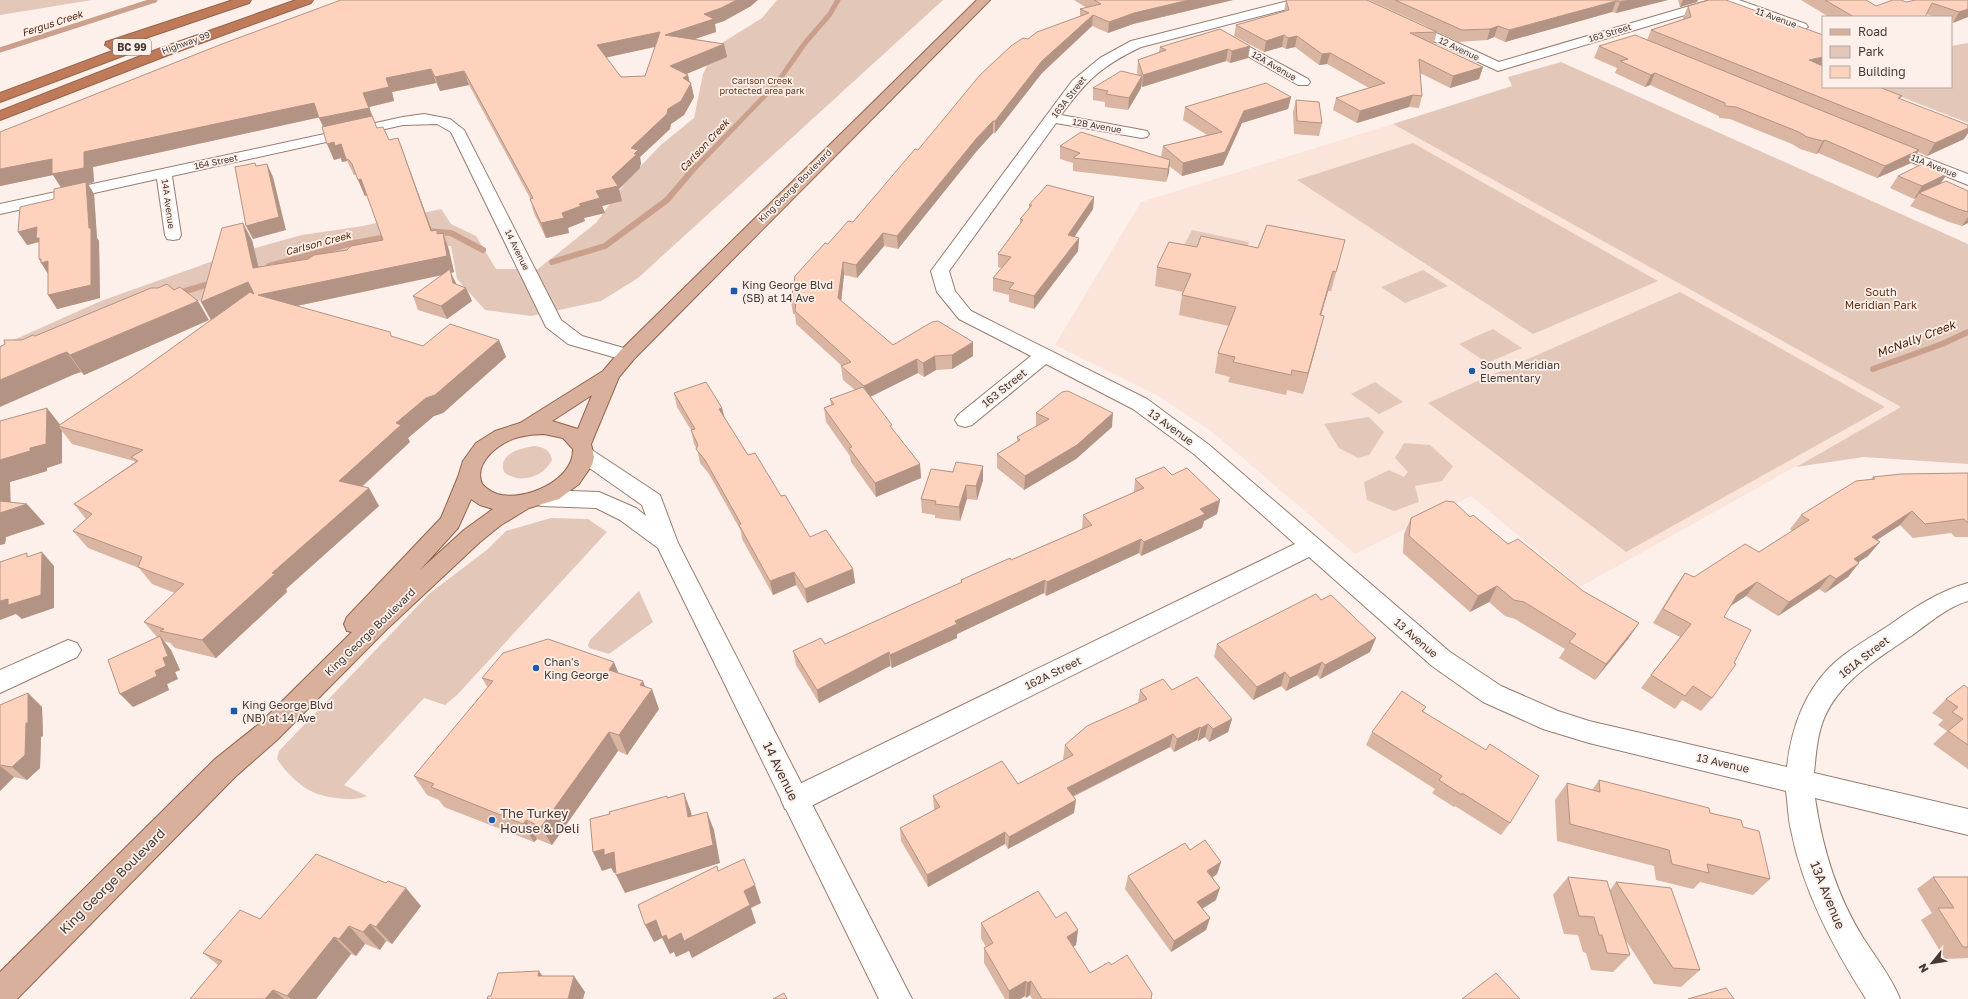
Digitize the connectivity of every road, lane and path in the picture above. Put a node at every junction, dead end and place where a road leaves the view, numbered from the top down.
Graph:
1 (244, 0) edge
2 (306, 0) edge
3 (984, 0) edge
4 (1306, 0) edge
5 (1355, 0) edge
6 (1723, 0) edge
7 (1728, 0) edge
8 (259, 2) dead end
9 (1204, 26) junction
10 (1802, 27) edge
11 (1611, 33) junction
12 (1632, 42) edge
13 (166, 50) junction
14 (1498, 67) joint
15 (28, 74) dead end
16 (1303, 82) dead end
17 (0, 98) edge
18 (0, 116) edge
19 (1052, 118) junction
20 (432, 119) joint
21 (0, 122) edge
22 (1142, 134) dead end
23 (1873, 141) edge
24 (164, 173) junction
25 (1968, 180) edge
26 (0, 209) edge
27 (173, 235) dead end
28 (946, 292) joint
29 (627, 355) junction
30 (1043, 356) junction
31 (610, 375) junction
32 (965, 420) dead end
33 (527, 428) junction
34 (583, 449) junction
35 (468, 479) junction
36 (532, 500) junction
37 (667, 543) junction
38 (1310, 546) junction
39 (1968, 592) edge
40 (68, 650) dead end
41 (0, 682) edge
42 (225, 768) junction
43 (1799, 782) junction
44 (795, 800) junction
45 (1968, 822) edge
46 (0, 994) edge
47 (896, 999) edge
48 (1884, 999) edge

1 - 15 highway
2 - 13 highway, Highway 99 / BC 99
3 - 29 main road, King George Boulevard
4 - 9 street, 163A Street
5 - 14 street, 12 Avenue
6 - 11 street, 163 Street
7 - 10 street, 11 Avenue
8 - 17 highway, Highway 99 / BC 99
9 - 16 street, 12A Avenue
9 - 19 street, 163A Street
11 - 12 street
11 - 14 street, 163 Street
13 - 18 highway, Highway 99 / BC 99
13 - 21 highway
19 - 22 street, 12B Avenue
19 - 28 street, 163A Street
20 - 24 street, 164 Street
20 - 29 street, 14 Avenue
23 - 25 street, 11A Avenue
24 - 26 street, 164 Street
24 - 27 street, 14A Avenue
28 - 30 street, 13 Avenue
29 - 31 main road, King George Boulevard
30 - 32 street, 163 Street
30 - 38 street, 13 Avenue
31 - 33 main road, King George Boulevard
31 - 34 main road, King George Boulevard
33 - 34 main road
33 - 35 main road
34 - 36 main road
34 - 37 street, 14 Avenue
35 - 36 main road
35 - 42 main road, King George Boulevard
36 - 37 street, 14 Avenue
36 - 42 main road, King George Boulevard
37 - 44 street, 14 Avenue
38 - 43 street, 13 Avenue
38 - 44 street, 162A Street
39 - 43 street, 161A Street
40 - 41 street
42 - 46 main road, King George Boulevard
43 - 45 street, 13 Avenue
43 - 48 street, 13A Avenue
44 - 47 street, 14 Avenue

